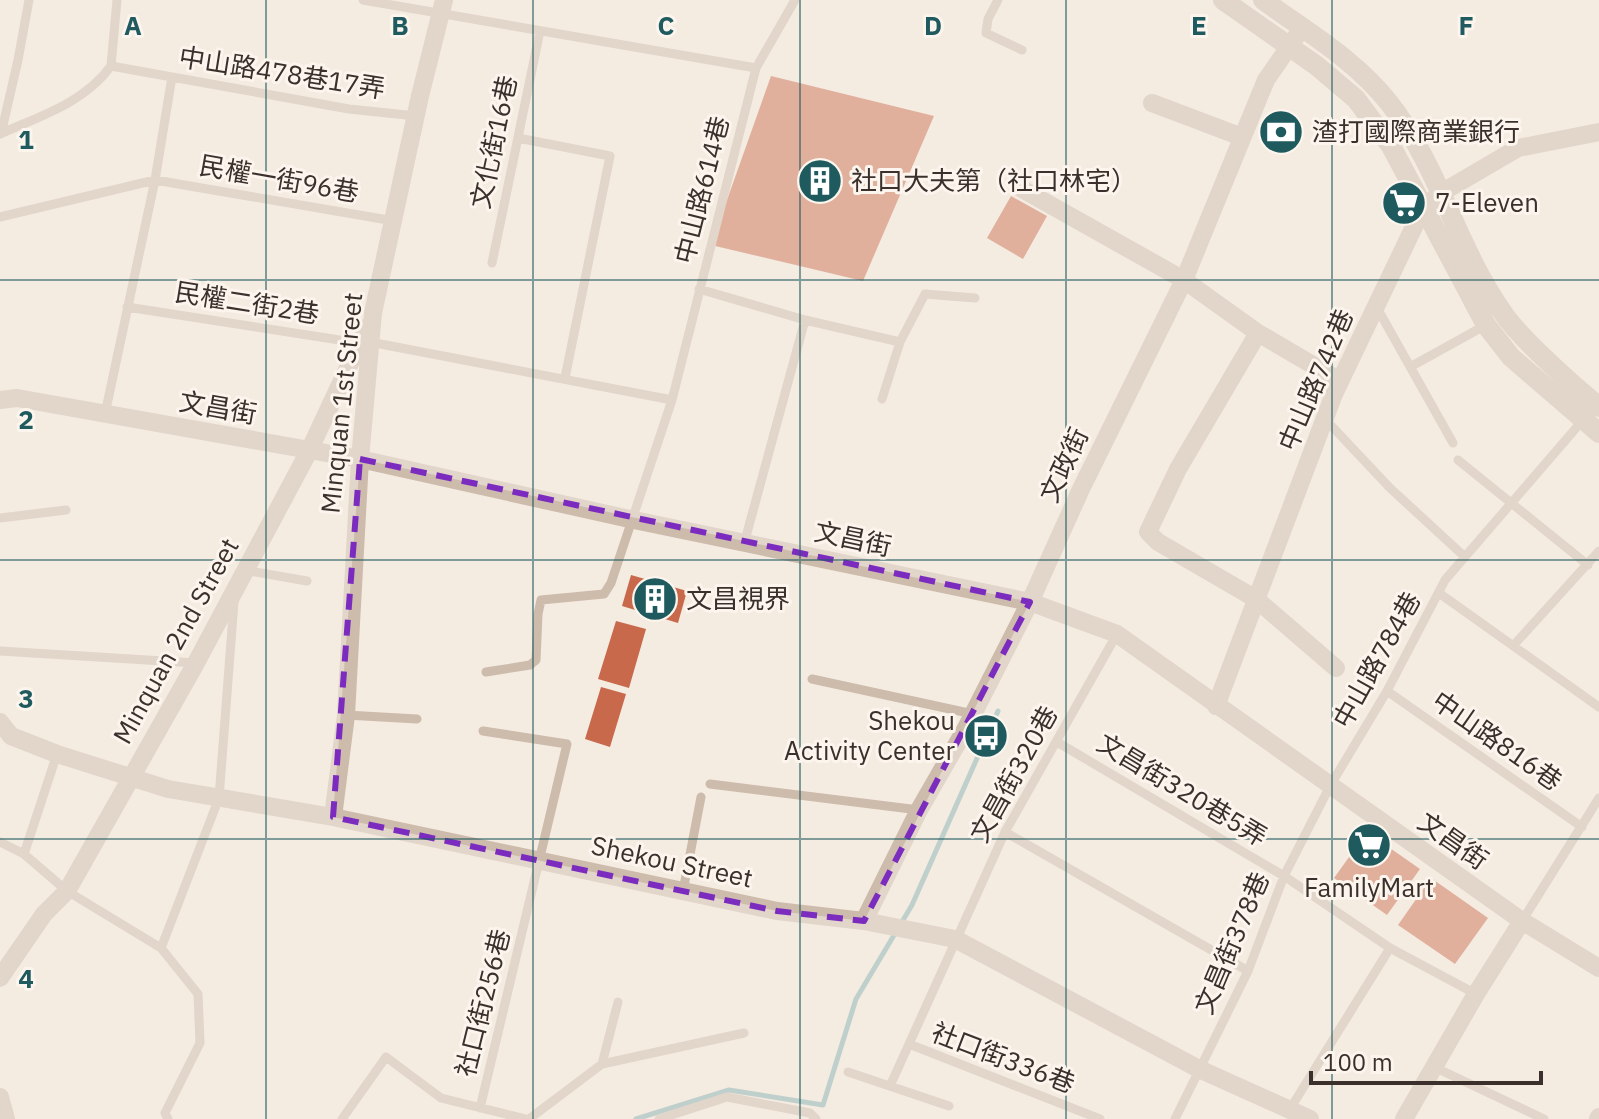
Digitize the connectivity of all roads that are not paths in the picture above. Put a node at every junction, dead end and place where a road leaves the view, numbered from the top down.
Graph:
1 (29, 0) edge
2 (117, 0) edge
3 (363, 0) edge
4 (795, 0) edge
5 (998, 0) edge
6 (1223, 0) edge
7 (1263, 0) edge
8 (442, 6) edge
9 (1302, 28) junction
10 (540, 31) junction
11 (1288, 47) junction
12 (1022, 50) dead end
13 (111, 66) junction
14 (756, 68) junction
15 (172, 77) junction
16 (1152, 103) dead end
17 (416, 116) junction
18 (1599, 132) edge
19 (0, 134) edge
20 (1242, 137) junction
21 (518, 138) junction
22 (155, 180) junction
23 (1022, 189) dead end
24 (1441, 193) junction
25 (1423, 208) junction
26 (0, 217) edge
27 (394, 221) junction
28 (492, 263) dead end
29 (1184, 280) junction
30 (699, 289) junction
31 (975, 298) dead end
32 (1376, 306) junction
33 (127, 307) junction
34 (805, 320) junction
35 (1486, 325) junction
36 (1258, 333) junction
37 (365, 342) junction
38 (900, 342) junction
39 (1410, 367) junction
40 (565, 378) junction
41 (1340, 381) junction
42 (882, 399) dead end
43 (0, 400) edge
44 (672, 400) junction
45 (105, 414) junction
46 (1325, 418) junction
47 (1594, 420) edge
48 (1453, 443) dead end
49 (309, 451) junction
50 (360, 459) junction
51 (1458, 460) dead end
52 (1511, 504) junction
53 (66, 510) dead end
54 (0, 518) edge
55 (634, 520) junction
56 (744, 544) junction
57 (1599, 551) edge
58 (1465, 557) junction
59 (1588, 565) junction
60 (240, 578) junction
61 (307, 581) dead end
62 (1439, 593) junction
63 (1256, 599) junction
64 (1030, 602) junction
65 (1117, 634) junction
66 (1513, 646) junction
67 (0, 651) edge
68 (196, 663) junction
69 (1336, 668) dead end
70 (486, 672) dead end
71 (812, 679) dead end
72 (1387, 691) junction
73 (1599, 691) edge
74 (1595, 704) edge
75 (1216, 706) junction
76 (973, 714) junction
77 (346, 715) junction
78 (417, 719) dead end
79 (0, 722) edge
80 (483, 731) dead end
81 (1057, 742) junction
82 (57, 754) junction
83 (131, 778) junction
84 (710, 784) dead end
85 (1330, 786) junction
86 (701, 797) dead end
87 (219, 798) junction
88 (1599, 798) edge
89 (919, 810) junction
90 (333, 817) junction
91 (1582, 827) junction
92 (1005, 832) junction
93 (0, 842) edge
94 (24, 854) junction
95 (541, 862) junction
96 (1284, 876) junction
97 (67, 891) junction
98 (683, 891) junction
99 (864, 921) junction
100 (1522, 921) junction
101 (955, 939) junction
102 (161, 948) junction
103 (1390, 948) junction
104 (1599, 968) edge
105 (1248, 971) junction
106 (0, 978) edge
107 (1476, 994) junction
108 (618, 1002) dead end
109 (744, 1033) dead end
110 (909, 1044) junction
111 (602, 1064) junction
112 (1434, 1067) junction
113 (1199, 1069) junction
114 (848, 1072) dead end
115 (890, 1086) junction
116 (0, 1097) edge
117 (949, 1106) dead end
118 (480, 1108) junction
119 (1290, 1109) junction
120 (6, 1119) edge
121 (168, 1119) edge
122 (342, 1119) edge
123 (528, 1119) edge
124 (659, 1119) edge
125 (816, 1119) edge
126 (1100, 1119) edge
127 (1175, 1119) edge
128 (1310, 1119) edge
129 (1404, 1119) edge
130 (1544, 1119) edge

1 - 19 lane
2 - 13 lane
3 - 8 lane
4 - 14 lane, 中山路614巷
5 - 12 lane
6 - 11 street
7 - 9 street
8 - 10 lane
8 - 17 street, Minquan 1st Street
9 - 11 street, 文政街
9 - 24 street
10 - 14 lane
10 - 21 lane, 文化街16巷
11 - 20 street, 文政街
11 - 25 street
13 - 15 lane, 中山路478巷17弄
13 - 19 lane
14 - 30 lane, 中山路614巷
15 - 17 lane, 中山路478巷17弄
15 - 22 lane
16 - 20 street
17 - 27 street, Minquan 1st Street
18 - 24 street, 中山路742巷
20 - 29 street, 文政街
21 - 28 lane, 文化街16巷
21 - 40 lane
22 - 26 lane
22 - 27 lane, 民權一街96巷
22 - 33 lane
23 - 29 street
24 - 25 street, 中山路742巷
24 - 47 street
25 - 32 street, 中山路742巷
25 - 35 street
27 - 37 street, Minquan 1st Street
29 - 36 street
29 - 64 street, 文政街
30 - 34 lane
30 - 44 lane, 中山路614巷
31 - 38 lane
32 - 39 lane
32 - 41 street, 中山路742巷
33 - 37 lane, 民權二街2巷
33 - 45 lane
34 - 38 lane
34 - 56 lane
35 - 39 lane
35 - 47 street
36 - 41 street
36 - 63 street
37 - 40 lane
37 - 49 street, Minquan 2nd Street
37 - 50 street, Minquan 1st Street
38 - 42 lane
39 - 48 lane
40 - 44 lane
41 - 46 street, 中山路742巷
43 - 45 street, 文昌街
44 - 55 lane, 中山路614巷
45 - 49 street, 文昌街
46 - 58 lane
46 - 63 street, 中山路742巷
47 - 52 lane, 中山路784巷
49 - 50 street, 文昌街
49 - 60 street, Minquan 2nd Street
50 - 55 street, 文昌街
50 - 77 street, Minquan 1st Street
51 - 52 lane
52 - 58 lane, 中山路784巷
52 - 59 lane
53 - 54 lane
55 - 56 street, 文昌街
55 - 70 lane, 中山路614巷
56 - 64 street, 文昌街
57 - 59 lane
58 - 62 lane, 中山路784巷
59 - 66 lane
60 - 61 lane
60 - 68 street, Minquan 2nd Street
60 - 87 lane
62 - 66 lane
62 - 72 lane, 中山路784巷
63 - 69 street
63 - 75 street, 中山路742巷
64 - 65 street, 文昌街
64 - 76 street, 文政街
65 - 75 street, 文昌街
65 - 81 lane, 文昌街320巷
66 - 74 lane
67 - 68 lane
68 - 83 street, Minquan 2nd Street
71 - 76 lane
72 - 85 lane, 中山路784巷
72 - 91 lane, 中山路816巷
73 - 74 lane
75 - 85 street, 文昌街
76 - 89 street, 文政街
77 - 78 lane
77 - 90 street, Minquan 1st Street
79 - 82 street, Shekou Street
80 - 95 lane, 社口街256巷
81 - 92 lane, 文昌街320巷
81 - 96 lane, 文昌街320巷5弄
82 - 83 street, Shekou Street
82 - 94 lane
83 - 87 street, Shekou Street
83 - 97 street, Minquan 2nd Street
84 - 89 lane
85 - 96 lane, 文昌街378巷
85 - 100 street, 文昌街
86 - 98 lane
87 - 90 street, Shekou Street
87 - 102 lane
88 - 91 lane
89 - 99 street, 文政街
90 - 95 street, Shekou Street
91 - 100 lane
92 - 101 lane, 文昌街320巷
92 - 105 lane
93 - 94 lane
94 - 97 lane
95 - 98 street, Shekou Street
95 - 118 lane, 社口街256巷
96 - 103 lane, 文昌街320巷5弄
96 - 105 lane, 文昌街378巷
97 - 102 lane
97 - 106 street, Minquan 2nd Street
98 - 99 street, Shekou Street
99 - 101 street, Shekou Street
100 - 104 street, 文昌街
100 - 107 street
101 - 110 lane, 社口街336巷
101 - 113 street, Shekou Street
102 - 121 lane
103 - 107 lane, 文昌街320巷5弄
103 - 119 lane
105 - 113 lane, 文昌街378巷
107 - 112 street
108 - 111 lane
109 - 111 lane, 社口街256巷
110 - 115 lane
110 - 126 lane, 社口街336巷
111 - 123 lane, 社口街256巷
112 - 129 street
112 - 130 lane
113 - 119 street, Shekou Street
113 - 127 lane, 文昌街378巷
114 - 115 lane
115 - 117 lane
116 - 120 street
118 - 122 lane
118 - 123 lane, 社口街256巷
119 - 128 street, Shekou Street
124 - 125 lane

